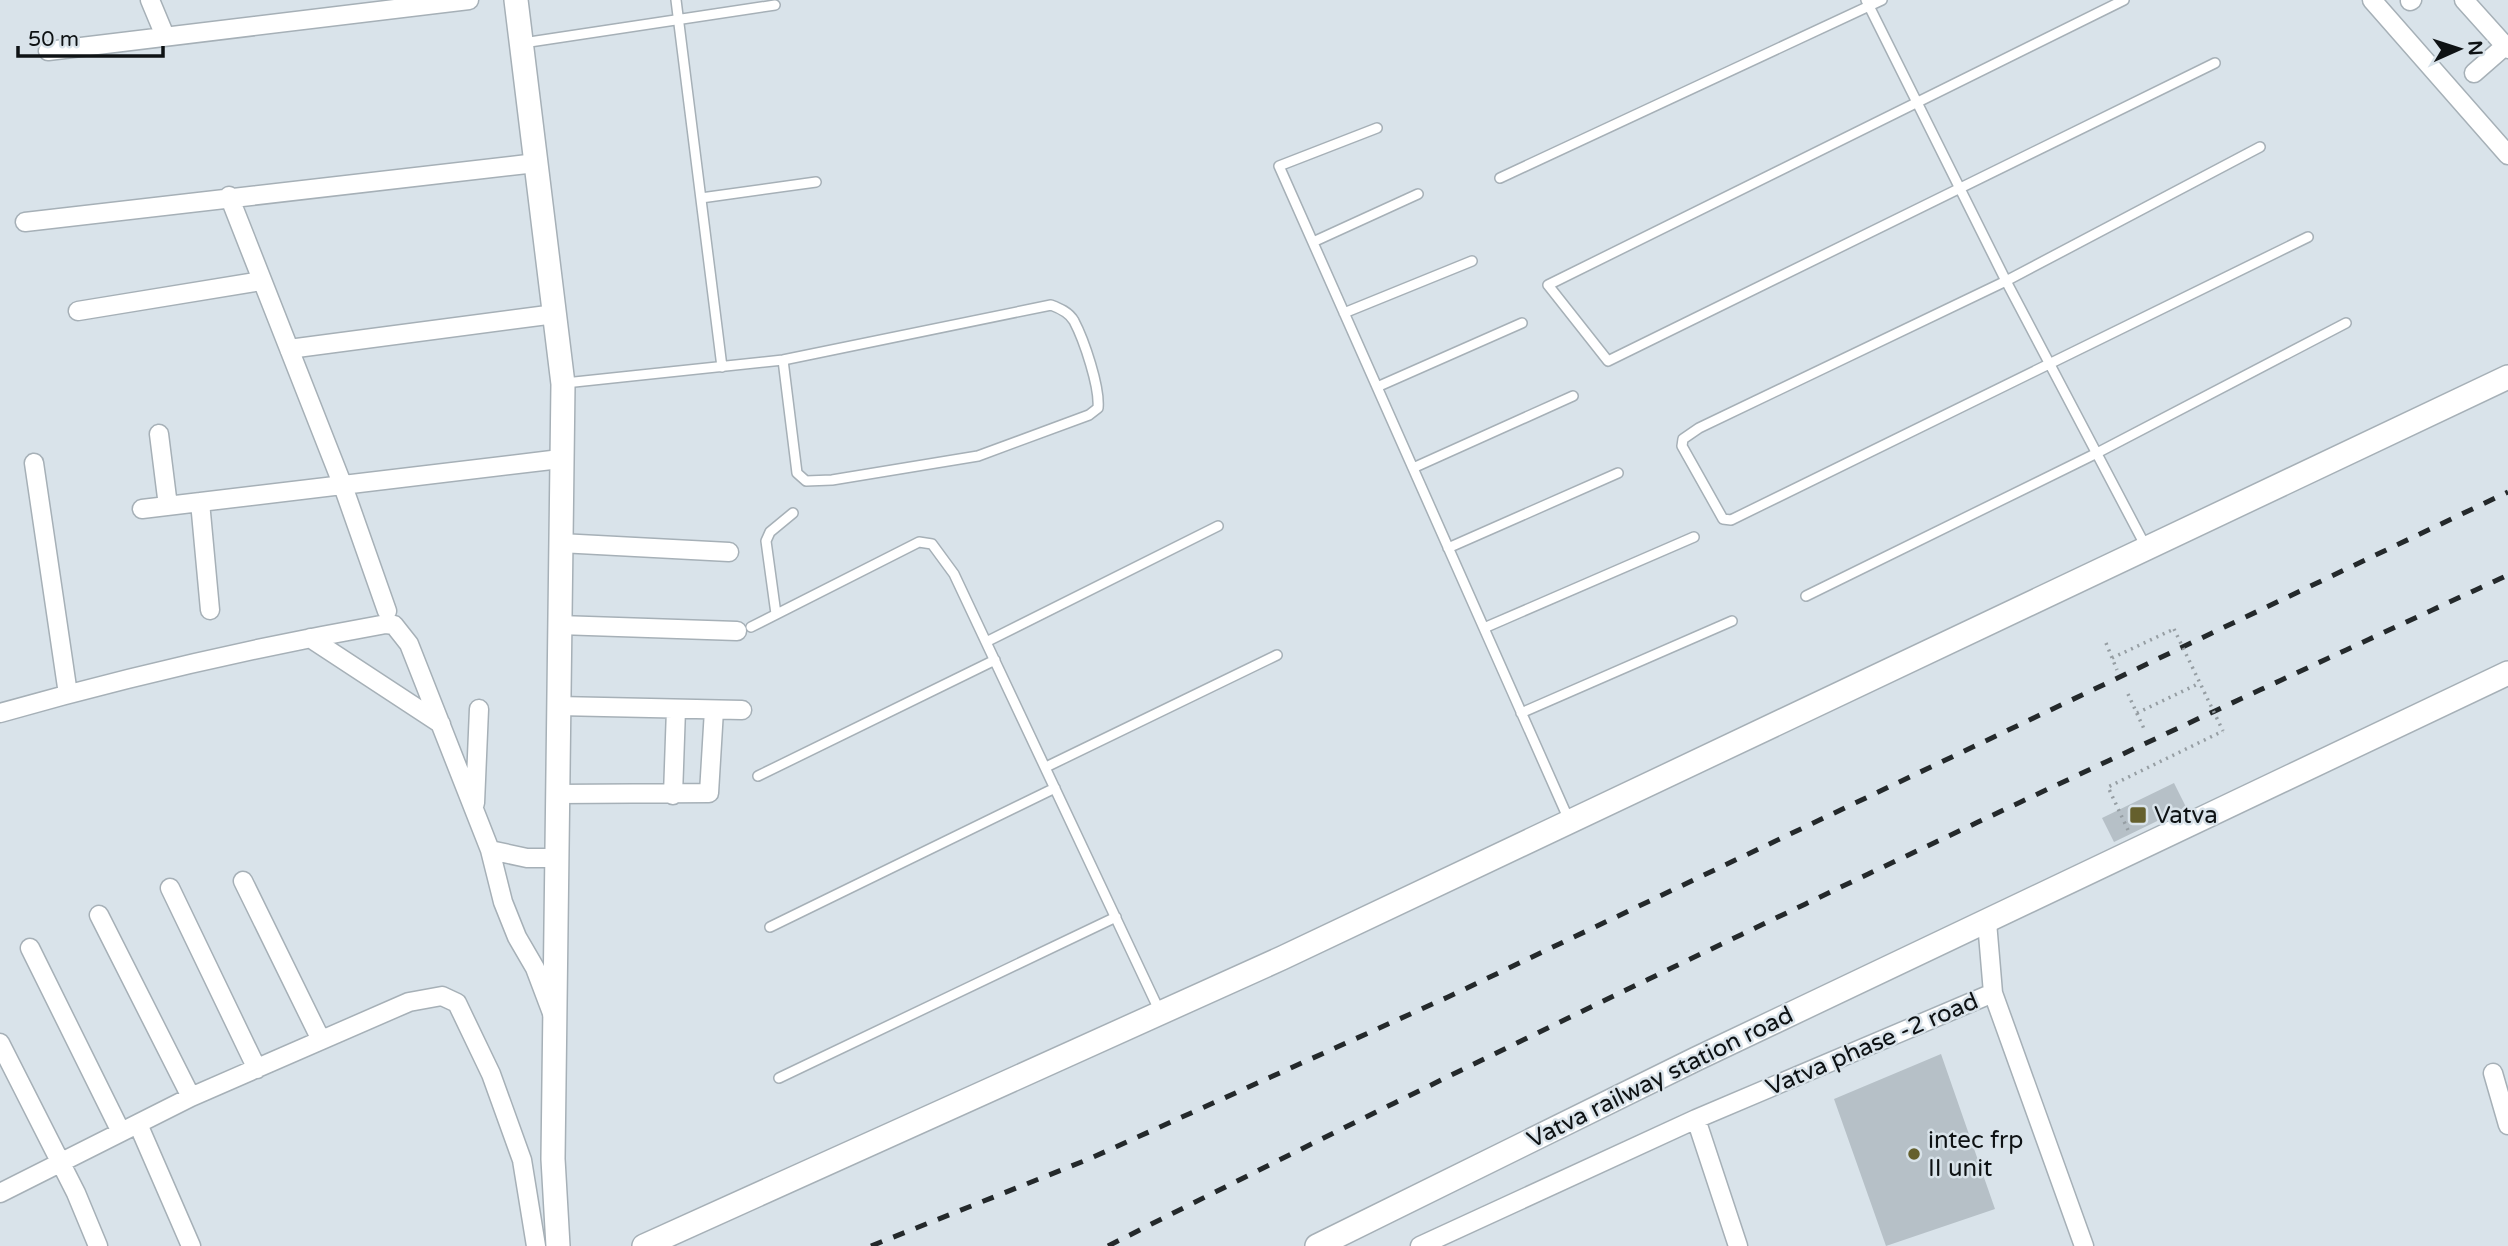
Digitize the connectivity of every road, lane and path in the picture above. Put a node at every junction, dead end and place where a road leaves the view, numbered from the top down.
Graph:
1 (150, 0) edge
2 (469, 0) edge
3 (516, 0) edge
4 (676, 0) edge
5 (1882, 0) edge
6 (2124, 0) edge
7 (2372, 0) edge
8 (2464, 0) edge
9 (1868, 3) edge
10 (775, 5) dead end
11 (678, 19) junction
12 (165, 36) junction
13 (522, 43) junction
14 (2507, 47) edge
15 (48, 51) dead end
16 (2215, 63) dead end
17 (2474, 73) dead end
18 (1919, 101) junction
19 (1377, 128) dead end
20 (2260, 147) dead end
21 (2508, 155) edge
22 (536, 163) junction
23 (1500, 178) dead end
24 (816, 183) dead end
25 (1962, 188) junction
26 (1418, 194) dead end
27 (229, 197) junction
28 (701, 198) junction
29 (25, 222) dead end
30 (2308, 237) dead end
31 (1312, 242) junction
32 (1472, 261) dead end
33 (261, 281) junction
34 (2006, 281) junction
35 (78, 311) dead end
36 (1344, 313) junction
37 (555, 314) junction
38 (2346, 323) dead end
39 (1522, 324) dead end
40 (289, 349) junction
41 (783, 360) junction
42 (2049, 363) junction
43 (722, 367) junction
44 (2508, 377) edge
45 (563, 384) junction
46 (1377, 387) junction
47 (1573, 396) dead end
48 (159, 434) dead end
49 (2096, 453) junction
50 (560, 459) junction
51 (34, 463) dead end
52 (1413, 468) junction
53 (1618, 473) dead end
54 (343, 486) junction
55 (200, 502) junction
56 (168, 506) junction
57 (142, 509) dead end
58 (793, 513) dead end
59 (1218, 526) dead end
60 (1694, 537) dead end
61 (560, 543) junction
62 (1448, 548) junction
63 (2147, 548) junction
64 (729, 552) dead end
65 (1806, 596) dead end
66 (210, 610) dead end
67 (387, 611) dead end
68 (776, 614) junction
69 (1732, 621) dead end
70 (559, 625) junction
71 (1484, 628) junction
72 (744, 629) joint
73 (310, 638) junction
74 (986, 642) junction
75 (2106, 643) dead end
76 (1277, 655) dead end
77 (2112, 659) junction
78 (995, 660) junction
79 (2117, 670) dead end
80 (2508, 673) edge
81 (2200, 683) junction
82 (68, 694) junction
83 (2128, 694) dead end
84 (558, 706) junction
85 (479, 709) dead end
86 (676, 709) junction
87 (714, 710) junction
88 (742, 710) dead end
89 (0, 713) edge
90 (1521, 713) junction
91 (2137, 713) junction
92 (441, 724) junction
93 (2145, 731) dead end
94 (1046, 767) junction
95 (758, 776) dead end
96 (1055, 788) junction
97 (557, 794) junction
98 (673, 795) junction
99 (475, 810) junction
100 (1569, 821) junction
101 (490, 850) junction
102 (2137, 850) junction
103 (556, 858) junction
104 (243, 881) dead end
105 (170, 888) dead end
106 (99, 915) dead end
107 (1116, 917) junction
108 (1996, 917) junction
109 (770, 927) dead end
110 (30, 948) dead end
111 (1993, 993) junction
112 (1161, 1013) junction
113 (554, 1018) junction
114 (321, 1040) junction
115 (0, 1043) edge
116 (257, 1069) junction
117 (2493, 1073) dead end
118 (779, 1079) dead end
119 (191, 1097) junction
120 (1696, 1119) junction
121 (138, 1124) junction
122 (2508, 1125) edge
123 (121, 1132) junction
124 (61, 1162) junction
125 (0, 1193) edge
126 (98, 1246) edge
127 (191, 1246) edge
128 (536, 1246) edge
129 (558, 1246) edge
130 (644, 1246) edge
131 (1317, 1246) edge
132 (1420, 1246) edge
133 (1738, 1246) edge
134 (2084, 1246) edge

1 - 12 street
2 - 12 street
3 - 13 street
4 - 11 lane
5 - 9 lane
6 - 18 lane
7 - 21 street
8 - 14 street
9 - 18 lane
9 - 23 lane
10 - 11 lane
11 - 13 lane
11 - 28 lane
12 - 15 street
13 - 22 street
14 - 17 street
16 - 25 lane
18 - 25 lane
18 - 25 lane
19 - 31 lane
20 - 34 lane
22 - 27 street
22 - 37 street
24 - 28 lane
25 - 34 lane
26 - 31 lane
27 - 29 street
27 - 33 street
28 - 43 lane
30 - 42 lane
31 - 36 lane
32 - 36 lane
33 - 35 street
33 - 40 street
34 - 42 lane
34 - 42 lane
36 - 46 lane
37 - 40 street
37 - 45 street
38 - 49 lane
39 - 46 lane
40 - 54 street
41 - 41 lane
41 - 43 lane
42 - 49 lane
43 - 45 lane
44 - 63 street
45 - 50 street
46 - 52 lane
47 - 52 lane
48 - 56 street
49 - 63 lane
49 - 65 lane
50 - 54 street
50 - 61 street
51 - 82 street
52 - 62 lane
53 - 62 lane
54 - 55 street
54 - 67 street
55 - 56 street
55 - 66 street
56 - 57 street
58 - 68 lane
59 - 74 lane
60 - 71 lane
61 - 64 street
61 - 70 street
62 - 71 lane
63 - 100 street
68 - 72 lane
68 - 74 lane
69 - 90 lane
70 - 72 street
70 - 84 street
71 - 90 lane
73 - 82 street
73 - 92 street
73 - 92 street
74 - 78 lane
75 - 77 path
76 - 94 lane
77 - 79 path
77 - 81 path, bridge
78 - 94 lane
78 - 95 lane
80 - 102 street, Vatva railway station road
81 - 91 path
81 - 102 path, bridge
82 - 89 street
83 - 91 path
84 - 86 street
84 - 97 street
85 - 99 street
86 - 87 street
86 - 98 street
87 - 88 street
87 - 98 street
90 - 100 lane
91 - 93 path
92 - 99 street
94 - 96 lane
96 - 107 lane
96 - 109 lane
97 - 98 street
97 - 103 street
99 - 101 street
100 - 112 street
101 - 103 street
101 - 113 street
102 - 108 street, Vatva railway station road
103 - 113 street
104 - 114 street
105 - 116 street
106 - 119 street
107 - 112 lane
107 - 118 lane
108 - 111 street
108 - 131 street, Vatva railway station road
110 - 123 street
111 - 120 street, Vatva phase -2 road
111 - 134 street, Vatva phase -2 road
112 - 130 street
113 - 129 street
114 - 116 street
114 - 128 street
115 - 124 street
116 - 119 street
117 - 122 street
119 - 121 street
120 - 132 street, Vatva phase -2 road
120 - 133 street
121 - 123 street
121 - 127 street
123 - 124 street
124 - 125 street
124 - 126 street

